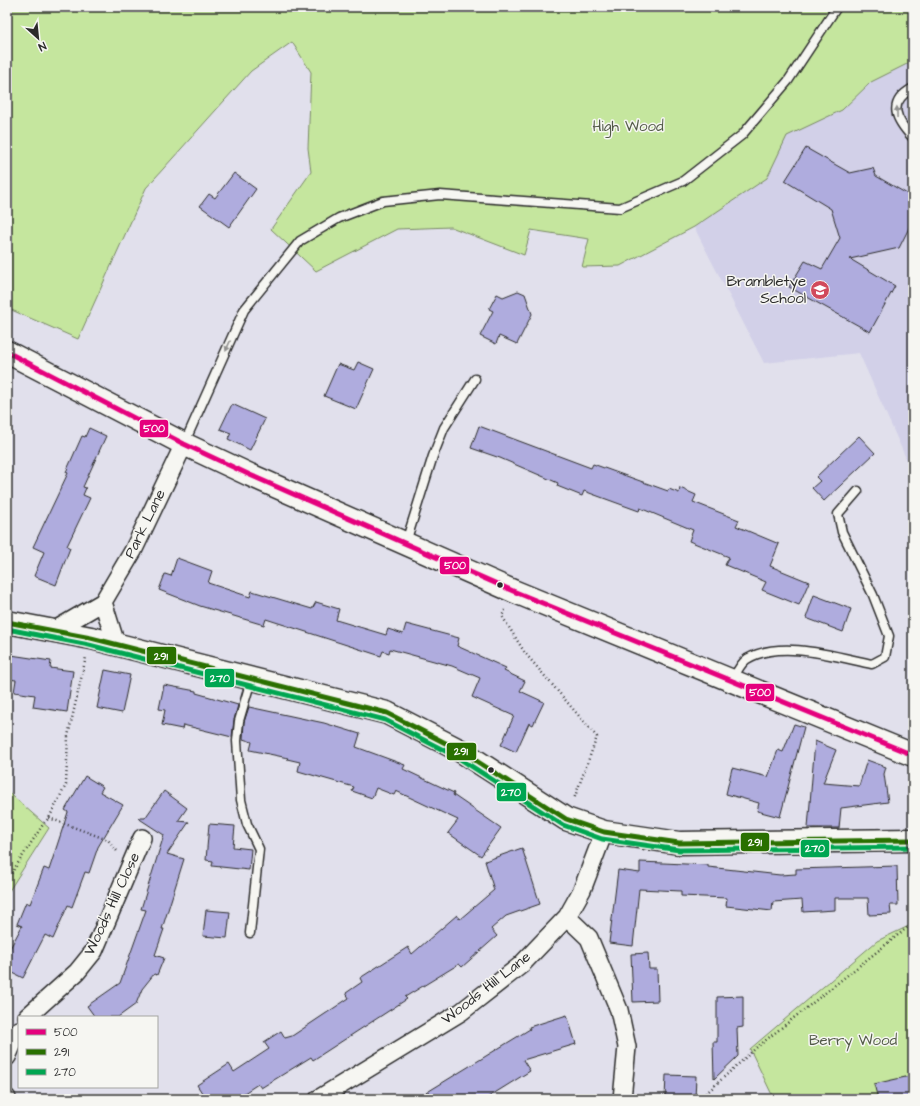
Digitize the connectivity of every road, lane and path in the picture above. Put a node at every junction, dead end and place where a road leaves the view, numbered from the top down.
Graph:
1 (837, 7) edge
2 (913, 88) edge
3 (913, 138) edge
4 (7, 352) edge
5 (475, 379) dead end
6 (184, 444) junction
7 (858, 491) dead end
8 (406, 543) junction
9 (513, 591) junction
10 (103, 602) junction
11 (7, 622) edge
12 (55, 630) junction
13 (91, 638) junction
14 (116, 644) junction
15 (252, 679) junction
16 (732, 680) junction
17 (913, 755) edge
18 (49, 818) junction
19 (566, 819) junction
20 (604, 832) junction
21 (142, 838) dead end
22 (108, 840) dead end
23 (913, 840) edge
24 (7, 880) edge
25 (567, 917) junction
26 (913, 923) edge
27 (250, 933) dead end
28 (28, 1016) edge
29 (18, 1032) edge
30 (7, 1057) edge
31 (318, 1099) edge
32 (622, 1099) edge
33 (700, 1099) edge

1 -> 6 lane
3 -> 2 lane
4 - 6 main road
5 - 8 lane
6 - 8 main road
6 - 10 street, Park Lane
7 - 16 lane
8 - 9 main road
9 - 16 main road
9 - 19 path
10 - 12 street
10 - 14 street
11 - 12 main road
12 - 13 main road
13 - 14 main road
13 - 18 path
14 - 15 main road
15 - 19 main road
15 - 27 lane
16 - 17 main road
18 - 22 path
18 - 24 path
19 - 20 main road
20 - 23 main road
20 - 25 street, Woods Hill Lane
21 - 28 street, Woods Hill Close
25 - 31 street, Woods Hill Lane
25 - 32 street
26 - 33 path
29 - 30 street

